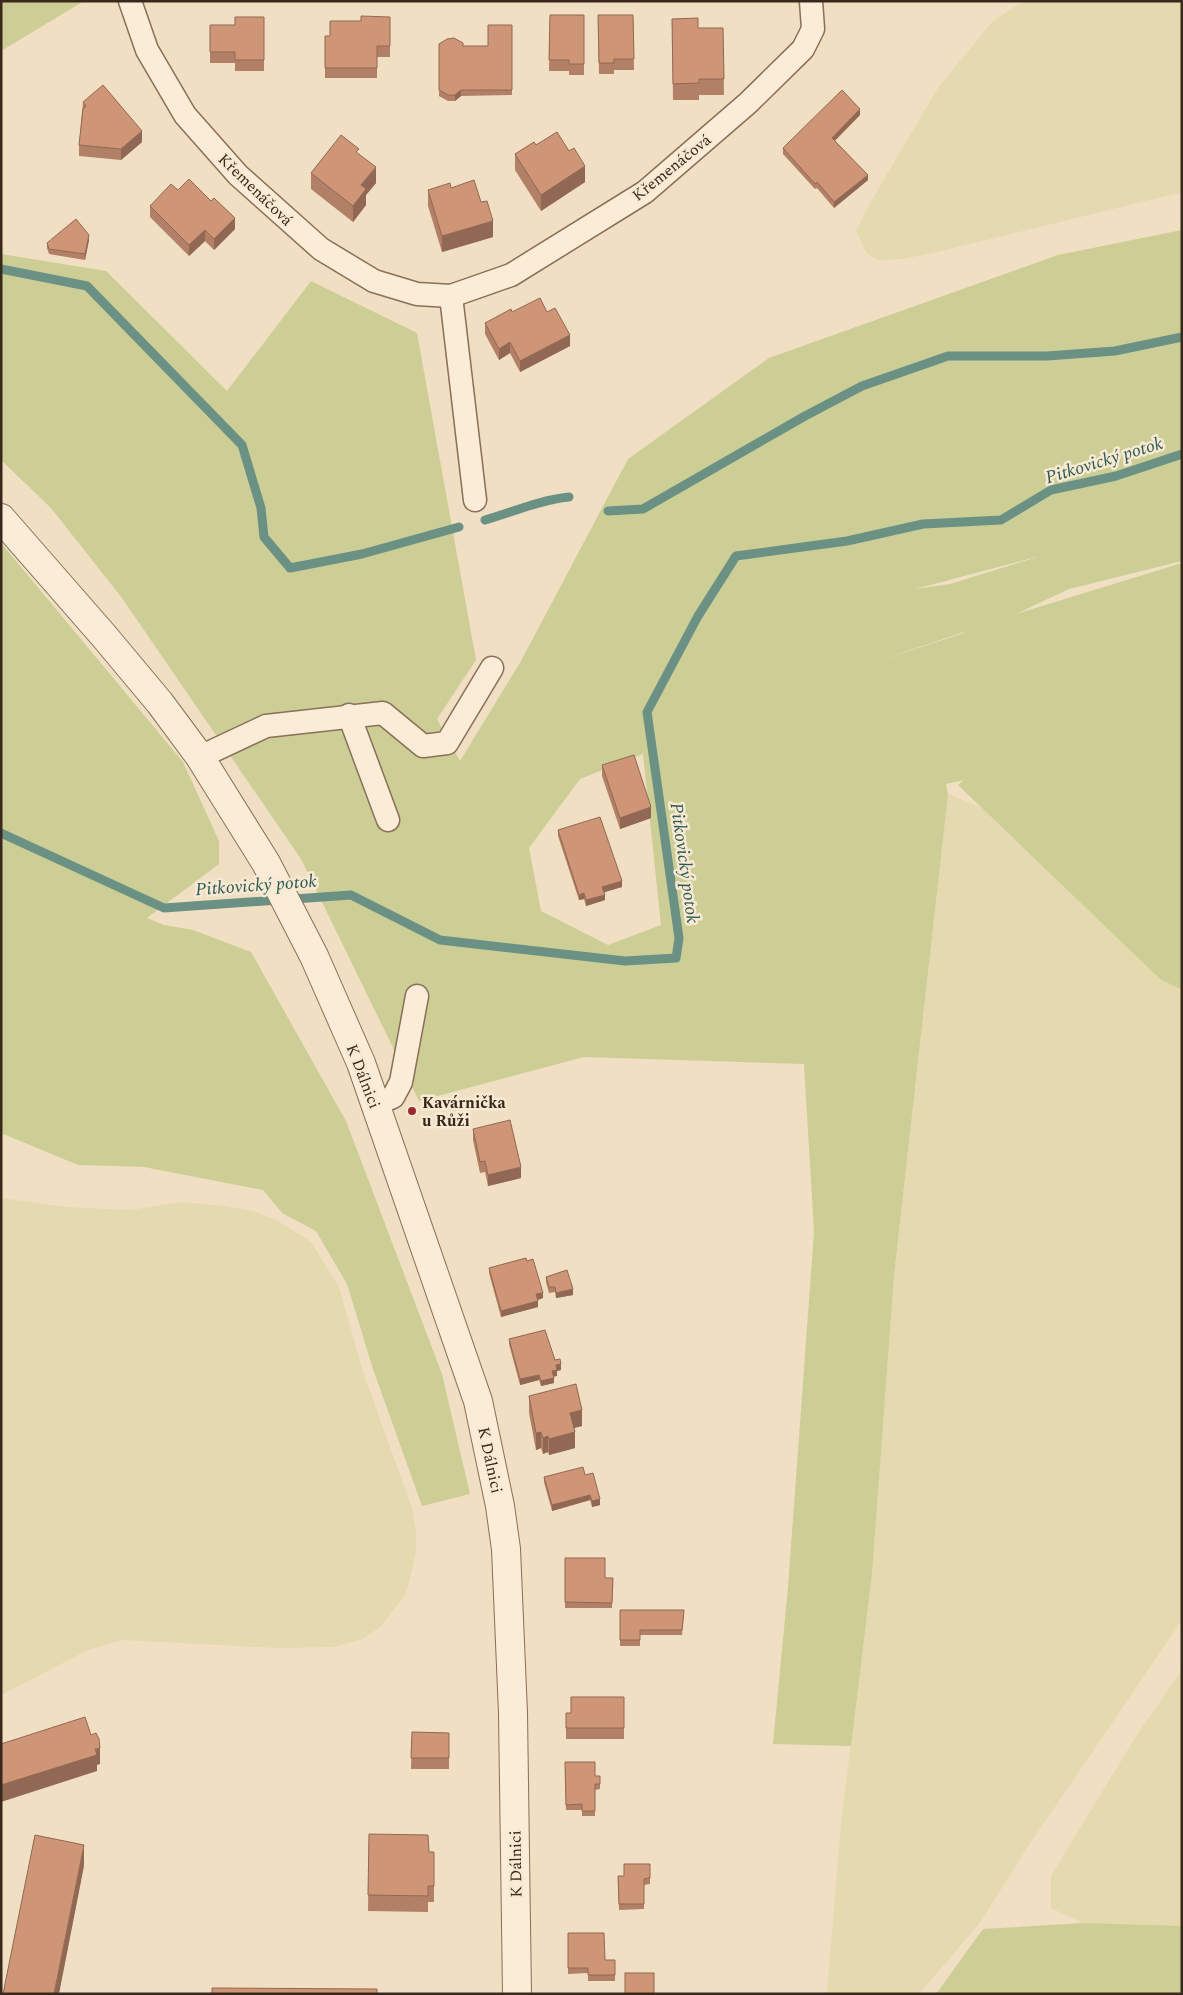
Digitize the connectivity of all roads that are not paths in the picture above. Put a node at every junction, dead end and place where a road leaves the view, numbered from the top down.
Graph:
1 (130, 1) edge
2 (810, 1) edge
3 (451, 296) junction
4 (475, 500) dead end
5 (1, 518) edge
6 (492, 668) dead end
7 (349, 715) junction
8 (200, 758) junction
9 (388, 820) dead end
10 (417, 996) dead end
11 (375, 1104) junction
12 (517, 1994) edge

1 - 3 street, Křemenáčová
2 - 3 street, Křemenáčová
3 - 4 street
5 - 8 street, K Dálnici
6 - 7 street
7 - 8 street
7 - 9 street
8 - 11 street, K Dálnici
10 - 11 street
11 - 12 street, K Dálnici

